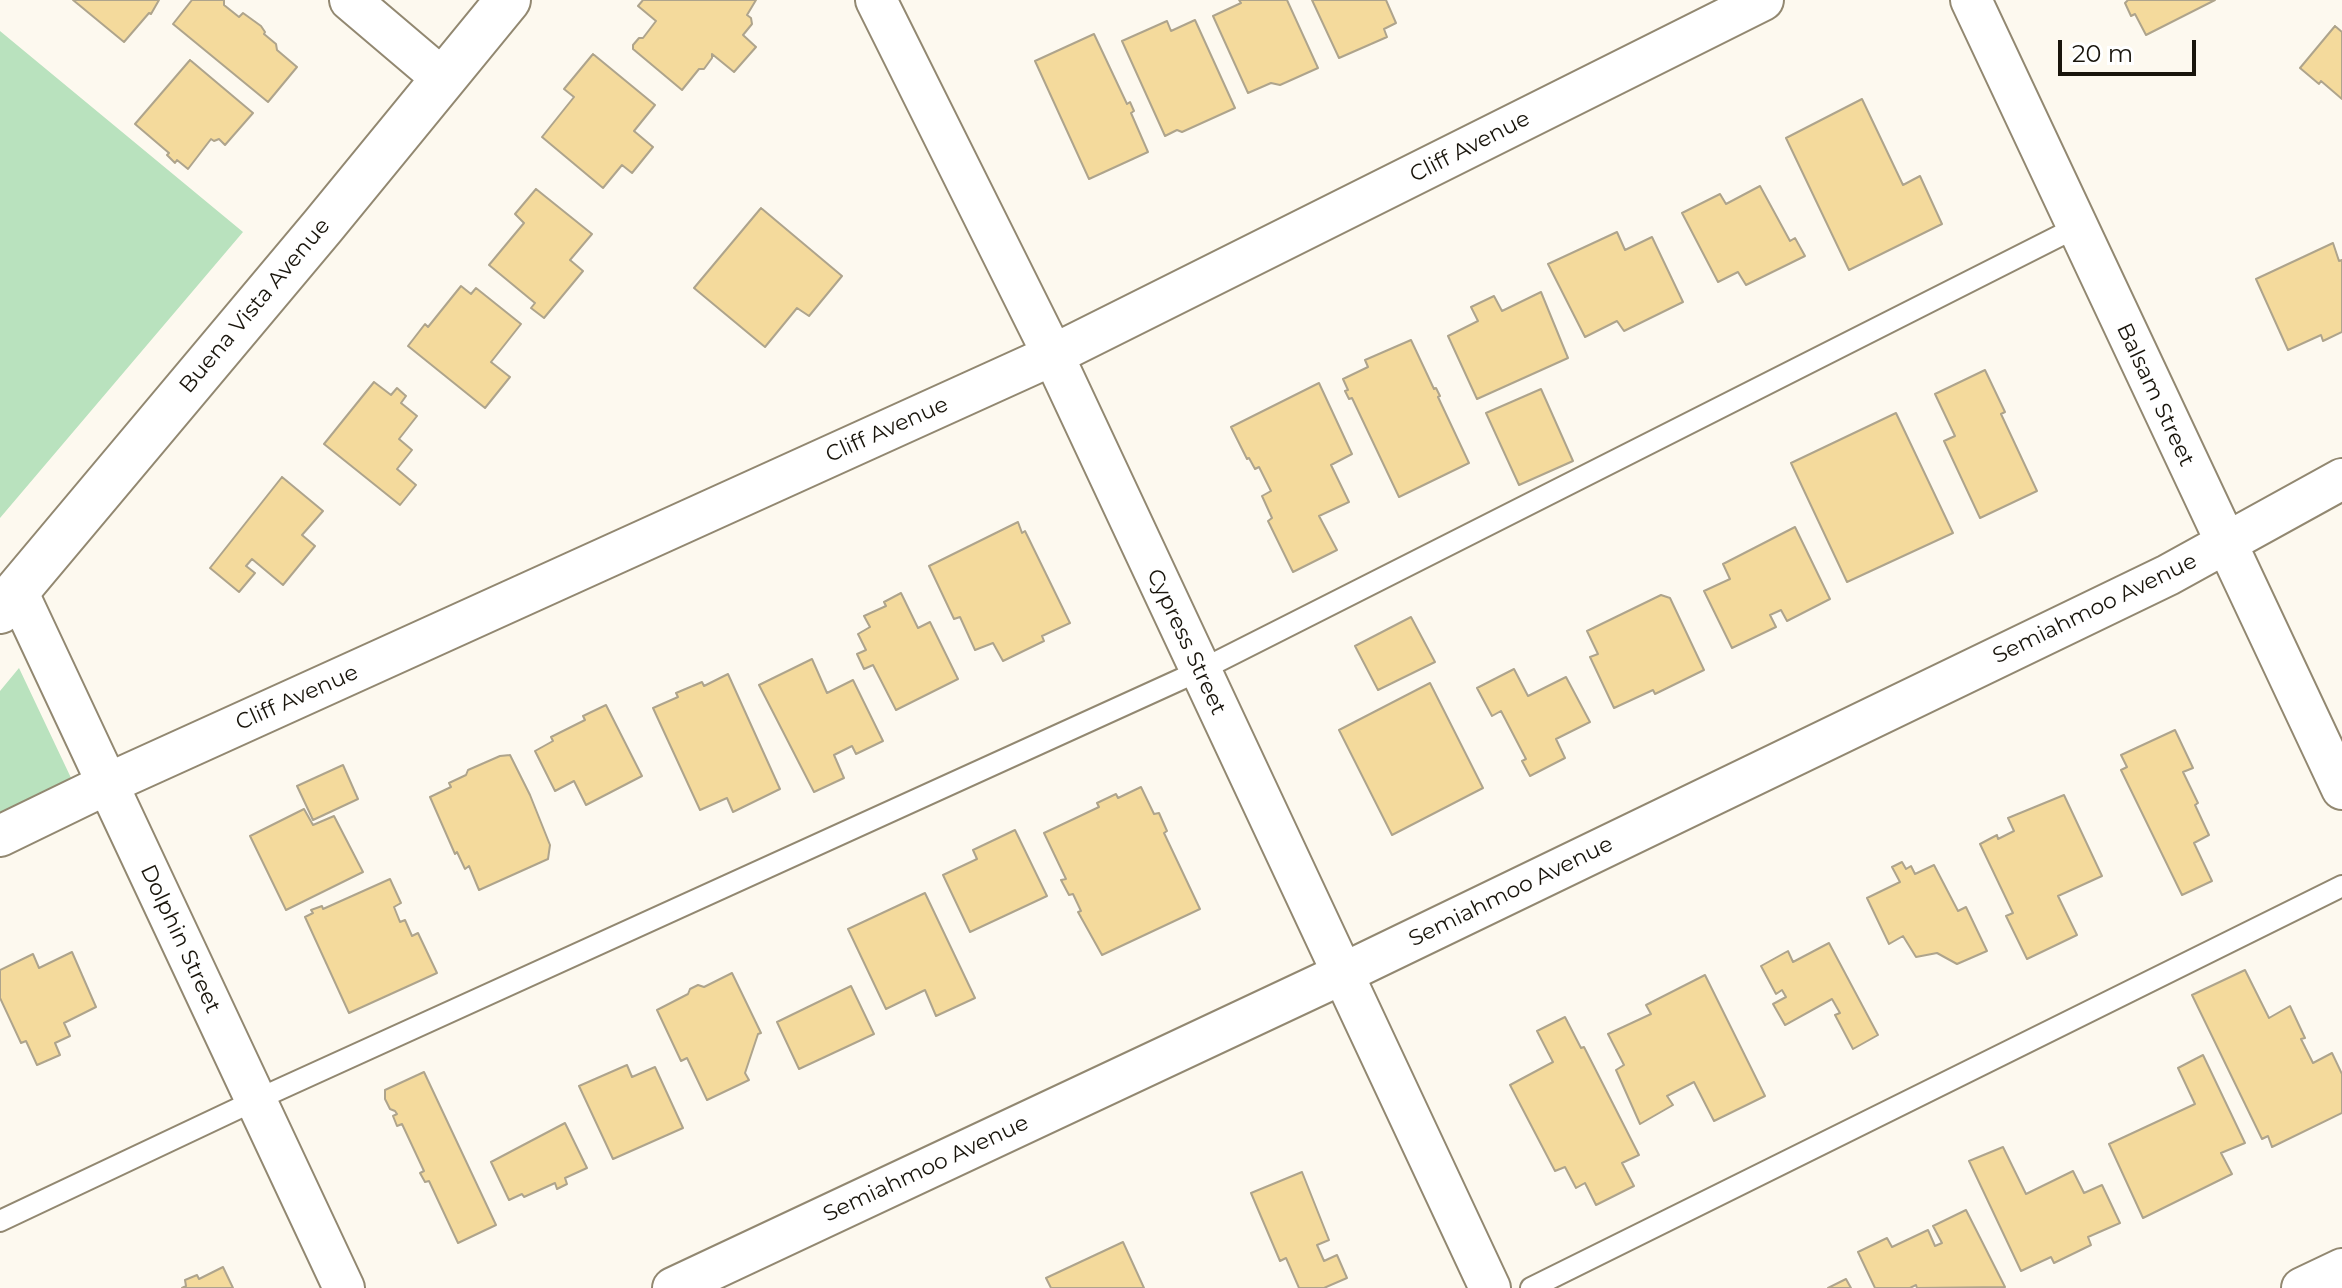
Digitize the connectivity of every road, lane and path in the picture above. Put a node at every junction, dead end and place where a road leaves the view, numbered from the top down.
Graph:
1 (350, 0) edge
2 (508, 0) edge
3 (876, 0) edge
4 (1763, 0) edge
5 (1971, 0) edge
6 (443, 79) junction
7 (2077, 227) junction
8 (1053, 355) junction
9 (2342, 479) edge
10 (2225, 544) junction
11 (8, 601) edge
12 (1199, 671) junction
13 (107, 784) junction
14 (2342, 789) edge
15 (0, 836) edge
16 (2342, 886) edge
17 (1342, 974) junction
18 (256, 1100) junction
19 (0, 1221) edge
20 (2342, 1269) edge
21 (344, 1288) edge
22 (673, 1288) edge
23 (1490, 1288) edge
24 (1531, 1288) edge
25 (2302, 1288) edge

1 - 6 street
2 - 6 street, Buena Vista Avenue
3 - 8 street, Cypress Street
4 - 8 street, Cliff Avenue
5 - 7 street, Balsam Street
6 - 11 street, Buena Vista Avenue
7 - 10 street, Balsam Street
7 - 12 lane
8 - 12 street, Cypress Street
8 - 13 street, Cliff Avenue
9 - 10 street, Semiahmoo Avenue
10 - 14 street, Balsam Street
10 - 17 street, Semiahmoo Avenue
11 - 13 street, Dolphin Street
12 - 17 street, Cypress Street
12 - 18 lane
13 - 15 street, Cliff Avenue
13 - 18 street, Dolphin Street
16 - 24 lane
17 - 22 street, Semiahmoo Avenue
17 - 23 street, Cypress Street
18 - 19 lane
18 - 21 street, Dolphin Street
20 - 25 street

